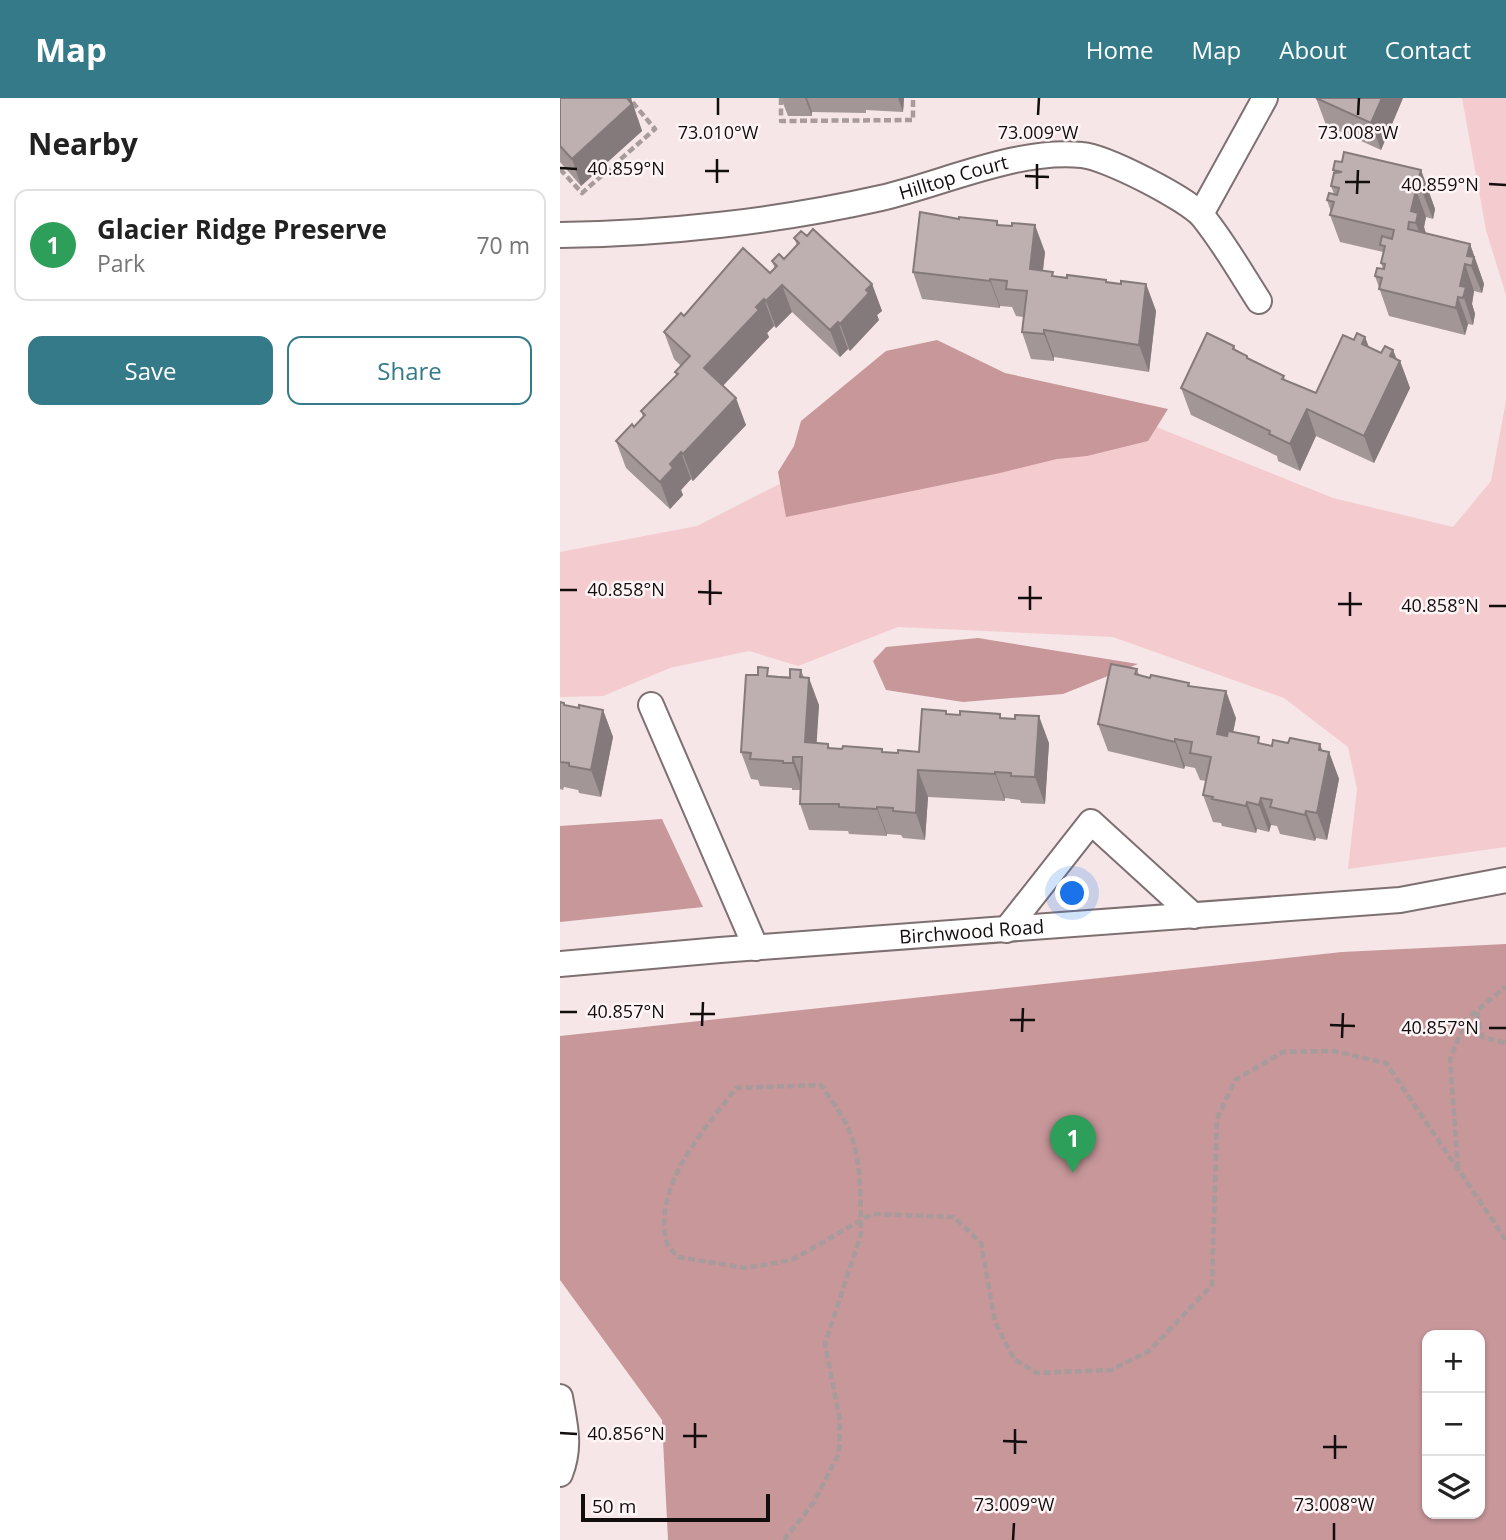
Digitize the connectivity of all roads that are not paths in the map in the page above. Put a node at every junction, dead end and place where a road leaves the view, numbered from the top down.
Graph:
1 (1265, 98) edge
2 (1201, 215) junction
3 (560, 235) edge
4 (1259, 301) dead end
5 (650, 705) dead end
6 (1506, 880) edge
7 (1194, 916) junction
8 (1006, 930) junction
9 (756, 948) junction
10 (560, 964) edge
11 (560, 1397) edge
12 (560, 1475) edge

1 - 2 street
2 - 3 street, Hilltop Court
2 - 4 street
5 - 9 street
6 - 7 street, Birchwood Road
7 - 8 street, Birchwood Road
7 - 8 street
8 - 9 street, Birchwood Road
9 - 10 street, Birchwood Road
11 - 12 street

